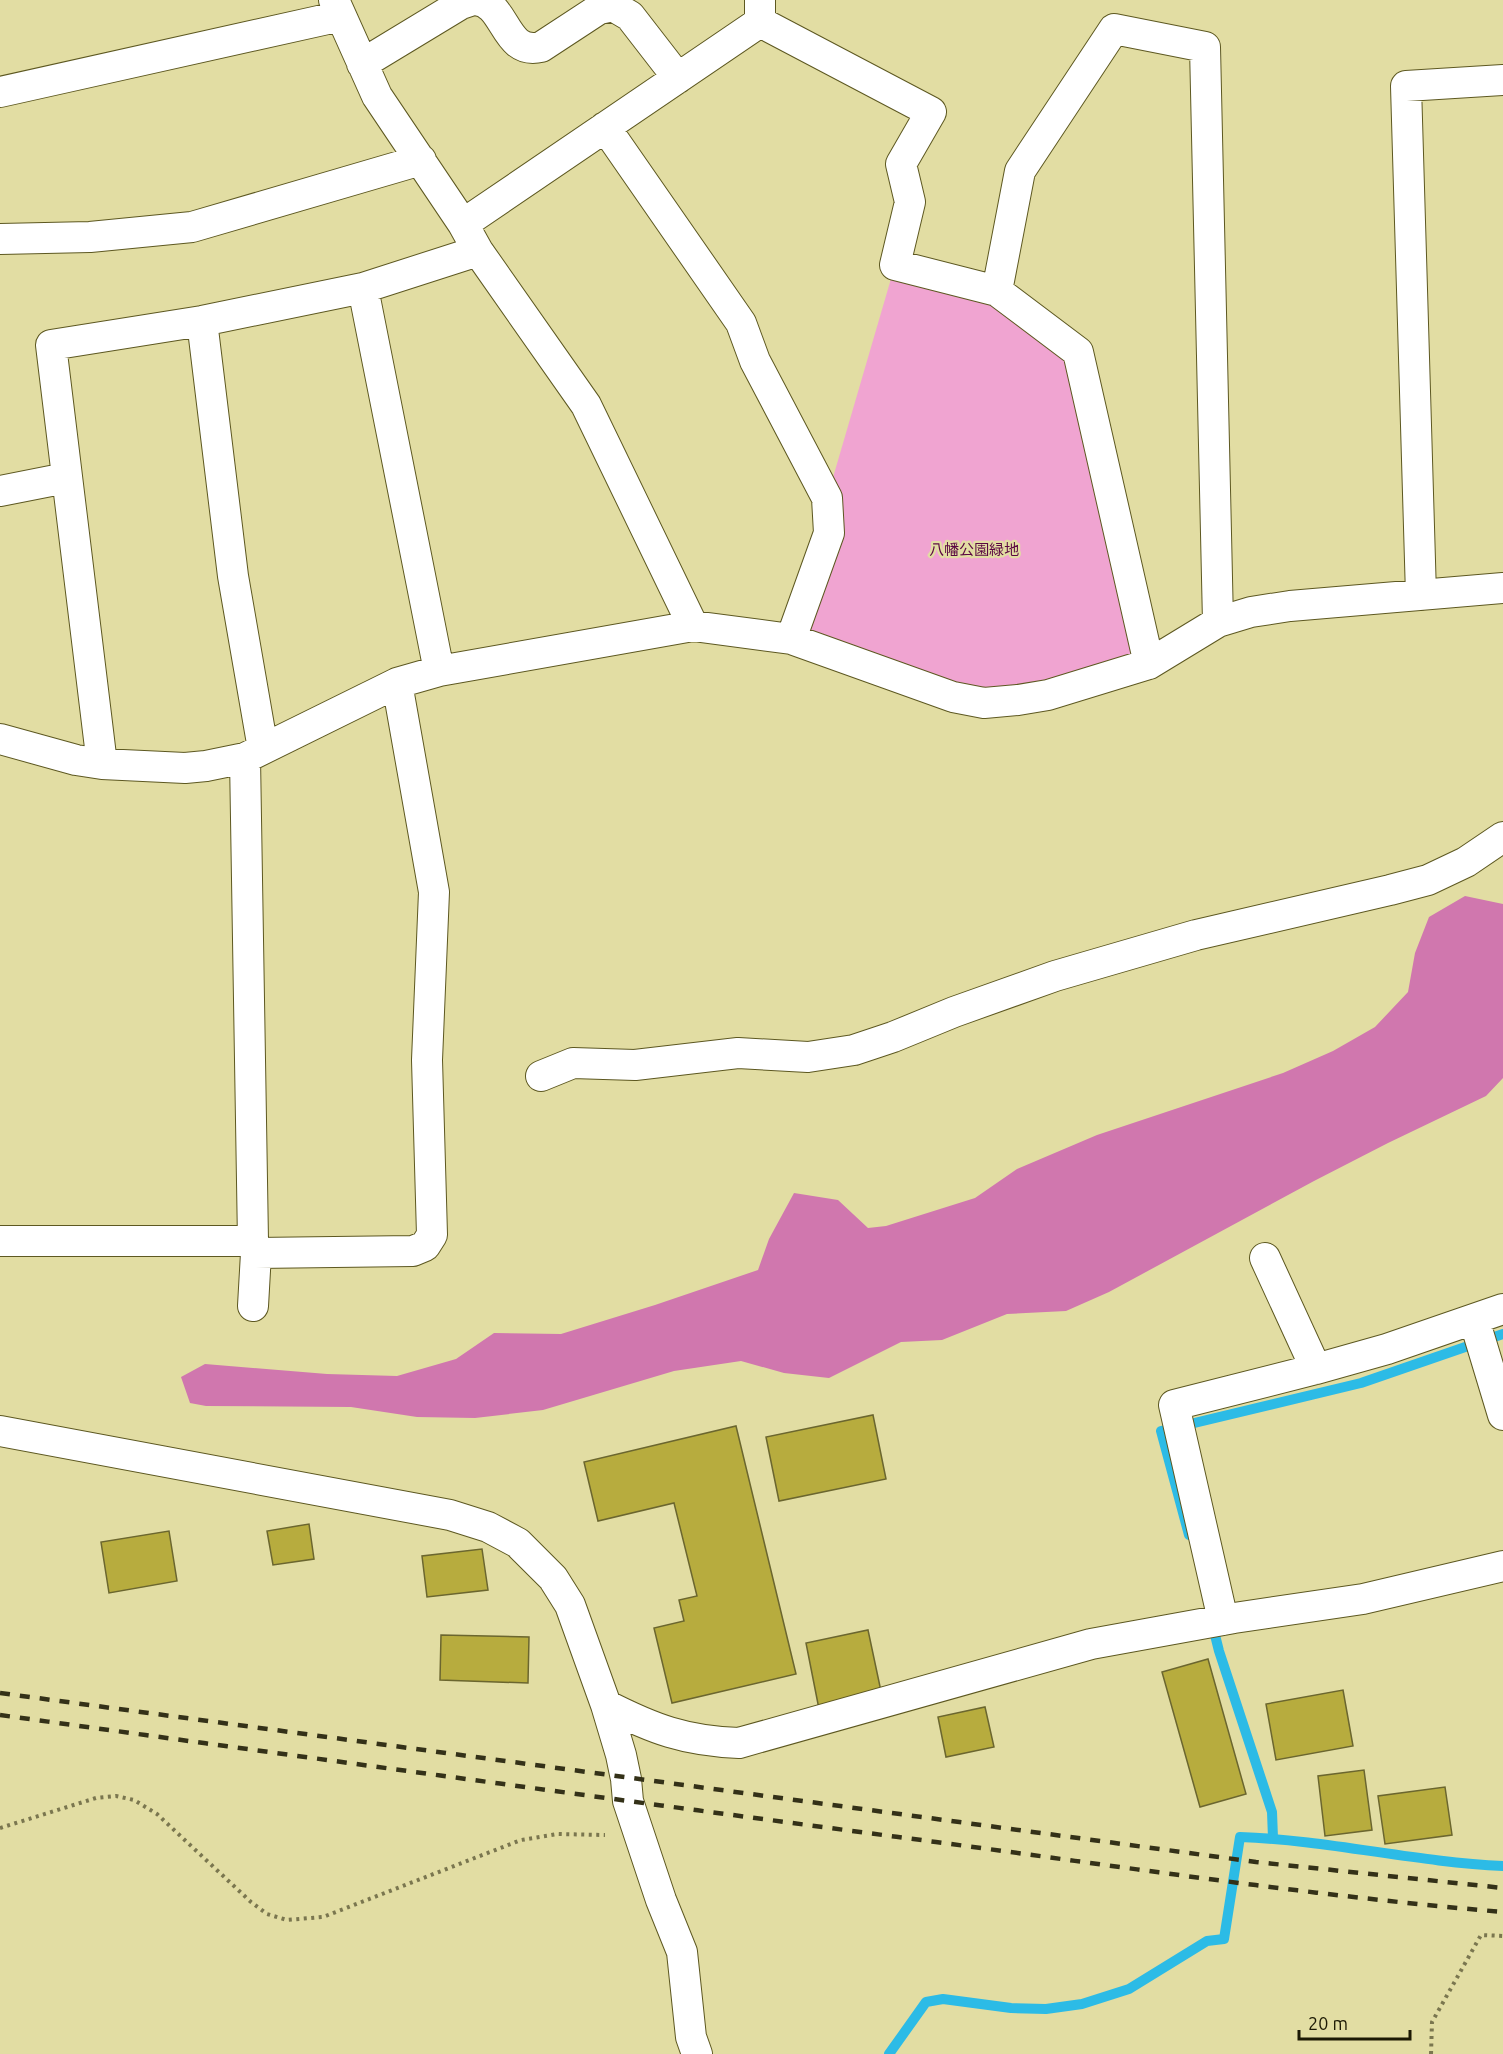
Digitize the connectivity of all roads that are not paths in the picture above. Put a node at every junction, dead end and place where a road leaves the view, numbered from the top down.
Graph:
1 (474, 0) edge
2 (338, 8) edge
3 (760, 11) edge
4 (362, 64) junction
5 (678, 78) junction
6 (1503, 80) edge
7 (0, 92) edge
8 (605, 127) junction
9 (421, 160) junction
10 (463, 224) junction
11 (0, 239) edge
12 (478, 251) junction
13 (363, 288) junction
14 (997, 291) junction
15 (202, 321) junction
16 (66, 478) junction
17 (0, 491) edge
18 (1503, 588) edge
19 (1421, 595) junction
20 (1218, 622) junction
21 (693, 626) junction
22 (791, 639) junction
23 (1149, 663) junction
24 (439, 671) junction
25 (397, 683) junction
26 (0, 739) edge
27 (254, 754) junction
28 (102, 765) junction
29 (1503, 837) edge
30 (541, 1076) dead end
31 (0, 1241) edge
32 (255, 1247) junction
33 (1266, 1258) dead end
34 (253, 1306) dead end
35 (1503, 1309) edge
36 (1474, 1318) junction
37 (1316, 1370) junction
38 (1503, 1415) edge
39 (0, 1431) edge
40 (1503, 1566) edge
41 (1223, 1620) junction
42 (606, 1705) junction
43 (697, 2054) edge

1 - 4 street
1 - 5 street
2 - 4 street
2 - 7 street
3 - 5 street
3 - 14 street
4 - 9 street
5 - 8 street
6 - 19 street
8 - 10 street
8 - 22 street
9 - 10 street
9 - 11 street
10 - 12 street
12 - 13 street
12 - 21 street
13 - 15 street
13 - 24 street
14 - 20 street
14 - 23 street
15 - 16 street
15 - 27 street
16 - 17 street
16 - 28 street
18 - 19 street
19 - 20 street
20 - 23 street
21 - 22 street
21 - 24 street
22 - 23 street
24 - 25 street
25 - 27 street
25 - 32 street
26 - 28 street
27 - 28 street
27 - 32 street
29 - 30 street
31 - 32 street
32 - 34 street
33 - 37 street
35 - 36 street
36 - 37 street
36 - 38 street
37 - 41 street
39 - 42 street
40 - 41 street
41 - 42 street
42 - 43 street

